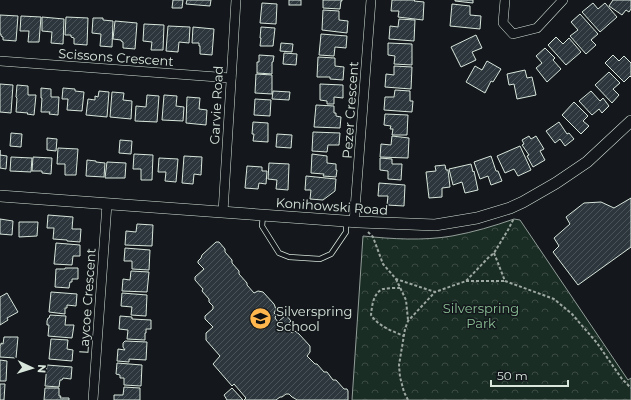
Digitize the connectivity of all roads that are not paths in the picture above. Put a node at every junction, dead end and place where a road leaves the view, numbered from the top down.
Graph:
1 (236, 0) edge
2 (371, 0) edge
3 (505, 0) edge
4 (564, 0) edge
5 (0, 61) edge
6 (231, 78) junction
7 (631, 121) edge
8 (0, 196) edge
9 (107, 204) junction
10 (223, 212) junction
11 (263, 215) junction
12 (350, 221) junction
13 (93, 400) edge

1 - 6 street, Garvie Road
2 - 12 street, Pezer Crescent
3 - 4 street
5 - 6 street, Scissons Crescent
6 - 10 street, Garvie Road
7 - 12 street, Konihowski Road
8 - 9 street, Konihowski Road
9 - 10 street, Konihowski Road
9 - 13 street, Laycoe Crescent
10 - 11 street, Konihowski Road
11 - 12 street, Konihowski Road
11 - 12 lane

